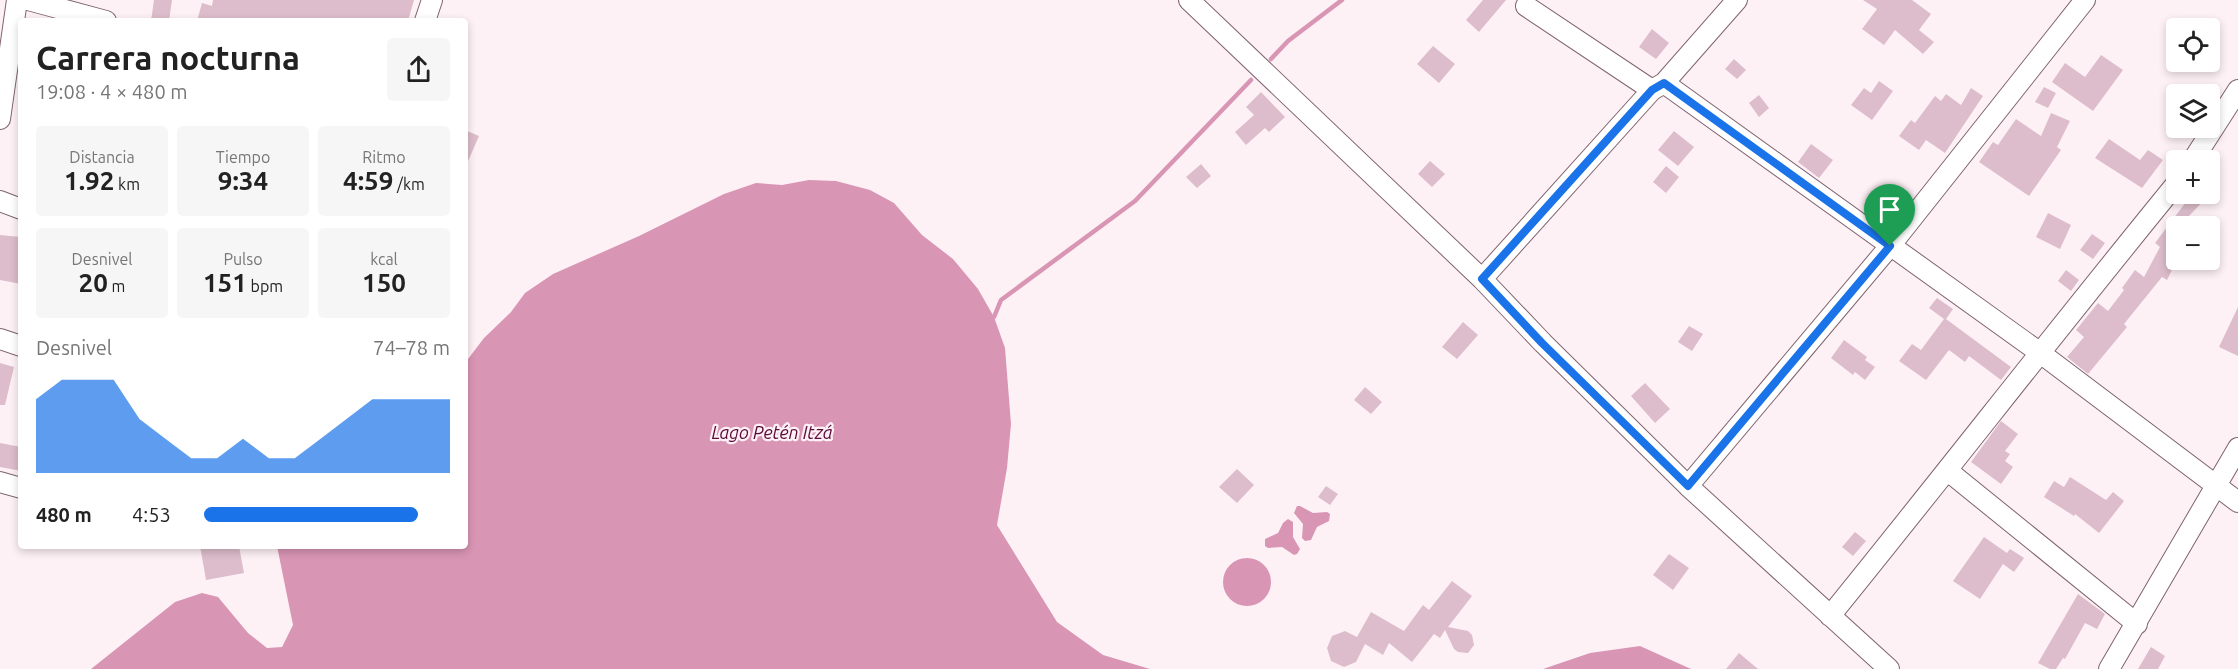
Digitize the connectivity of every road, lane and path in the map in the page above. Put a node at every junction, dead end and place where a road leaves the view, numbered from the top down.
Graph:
1 (17, 0) edge
2 (28, 0) edge
3 (432, 0) edge
4 (1189, 0) edge
5 (1737, 0) edge
6 (2085, 0) edge
7 (1526, 6) dead end
8 (95, 18) edge
9 (426, 18) edge
10 (1658, 86) junction
11 (2238, 90) edge
12 (0, 119) edge
13 (2199, 150) edge
14 (2166, 196) edge
15 (0, 201) edge
16 (18, 208) edge
17 (1890, 246) junction
18 (1482, 279) junction
19 (0, 339) edge
20 (18, 345) edge
21 (2039, 352) junction
22 (2238, 448) edge
23 (1948, 471) junction
24 (0, 482) edge
25 (2216, 484) junction
26 (1688, 486) junction
27 (18, 487) edge
28 (2238, 502) edge
29 (1830, 616) junction
30 (2137, 624) junction
31 (1889, 669) edge
32 (2109, 669) edge

1 - 12 street
2 - 8 street
3 - 9 street
4 - 18 street
5 - 10 street
6 - 17 street
7 - 10 street
10 - 17 street
10 - 18 street
11 - 13 street
14 - 21 street
15 - 16 street
17 - 21 street
17 - 26 street
18 - 26 street
19 - 20 street
21 - 23 street
21 - 25 street
22 - 25 street
23 - 29 street
23 - 30 street
24 - 27 street
25 - 28 street
25 - 30 street
26 - 29 street
29 - 31 street
30 - 32 street

